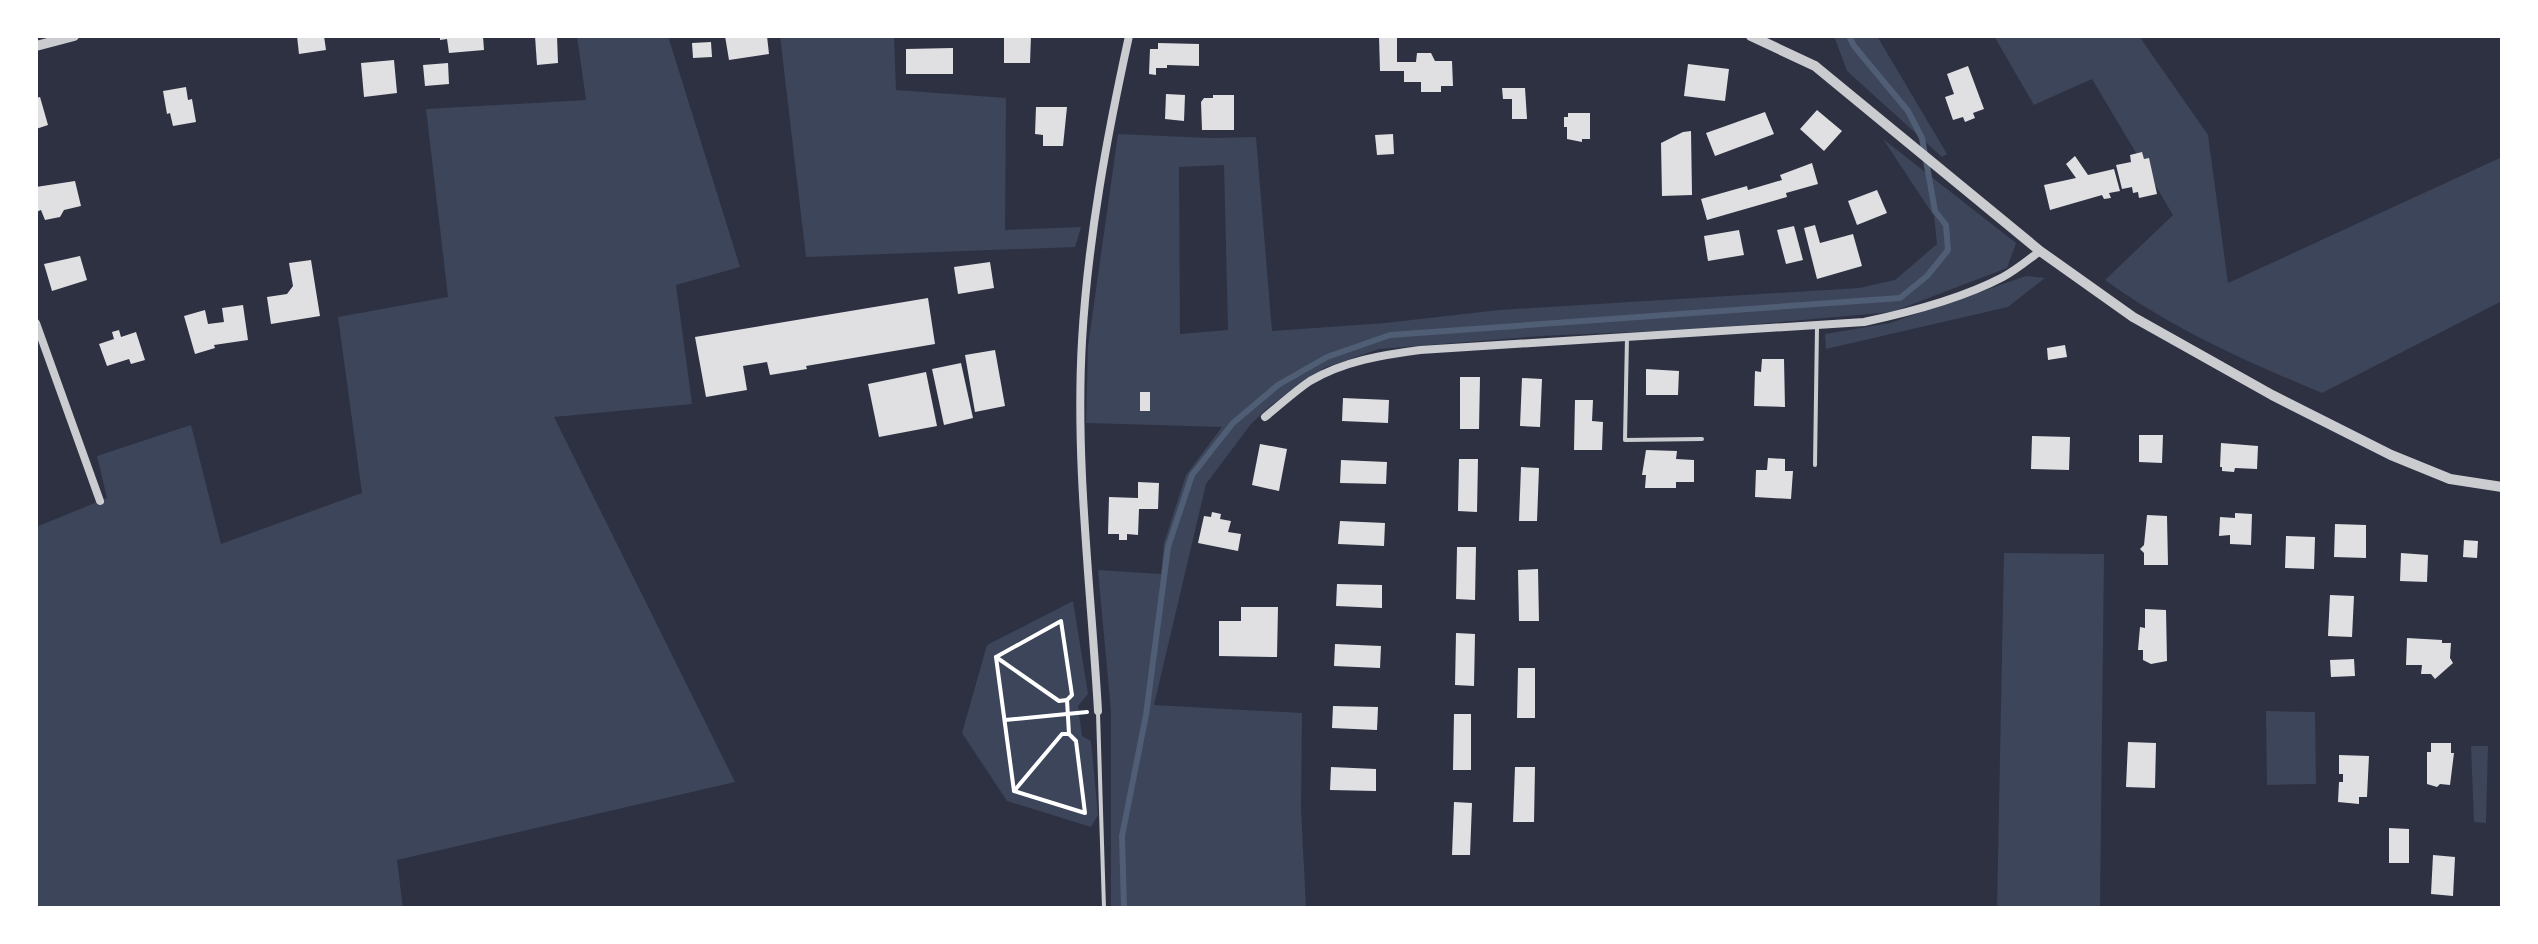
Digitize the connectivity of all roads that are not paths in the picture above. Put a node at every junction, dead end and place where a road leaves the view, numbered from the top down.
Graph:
1 (74, 36) edge
2 (1129, 36) edge
3 (1751, 36) edge
4 (36, 46) edge
5 (2040, 251) junction
6 (36, 323) edge
7 (1817, 327) junction
8 (1627, 337) junction
9 (1265, 417) dead end
10 (1702, 439) dead end
11 (1815, 465) dead end
12 (2502, 487) edge
13 (100, 501) dead end
14 (1098, 711) joint
15 (1104, 908) edge

1 - 4 street
2 - 14 street
3 - 5 street
5 - 7 street
5 - 12 street
6 - 13 street
7 - 8 street
7 - 11 lane
8 - 9 street
8 - 10 lane
14 - 15 lane

